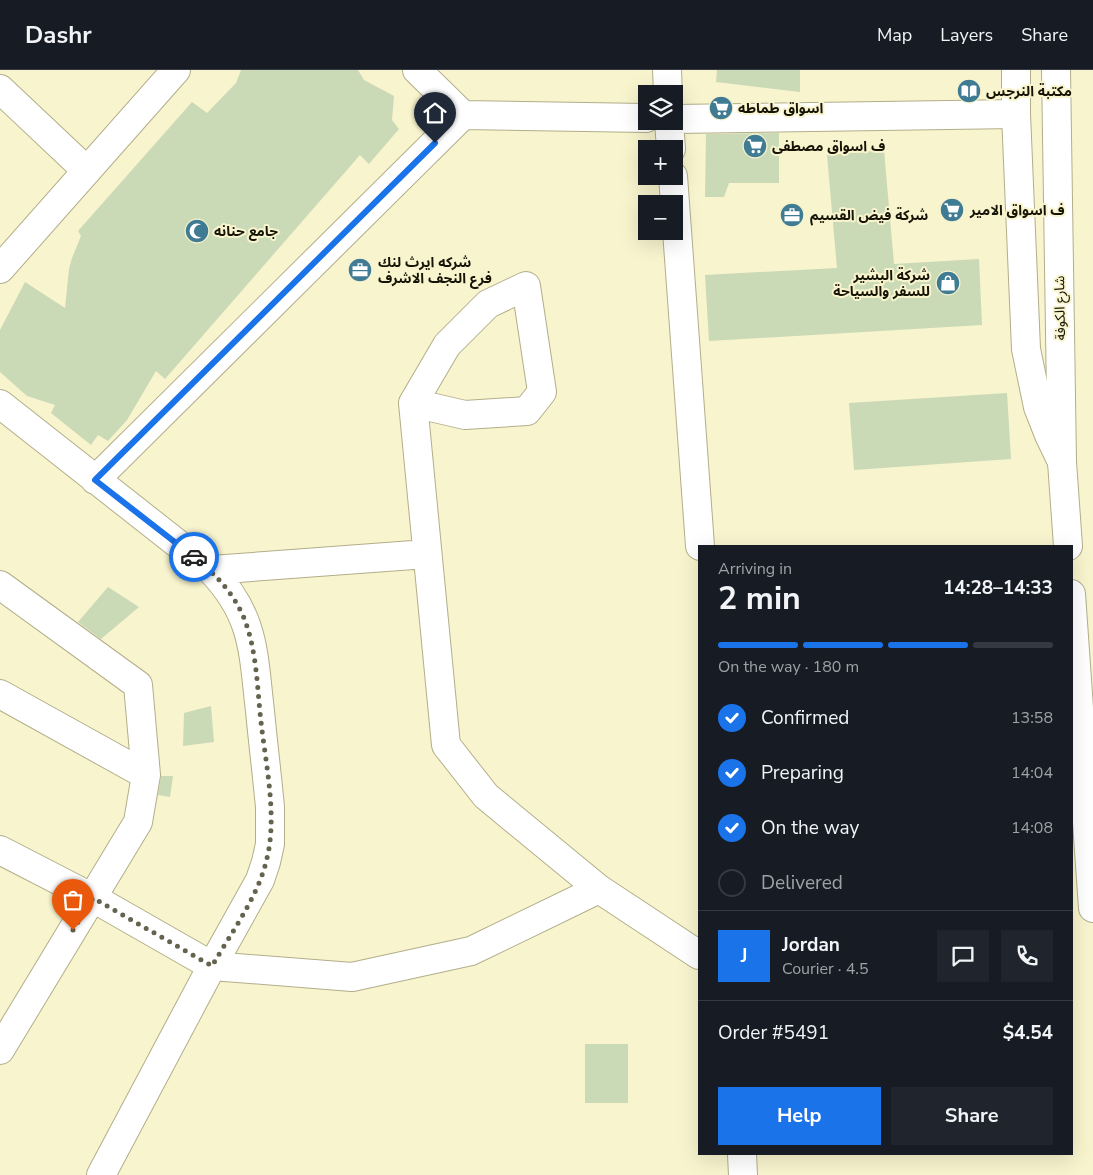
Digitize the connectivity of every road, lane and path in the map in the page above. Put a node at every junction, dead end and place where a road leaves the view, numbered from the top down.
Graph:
1 (176, 70) edge
2 (417, 70) edge
3 (667, 70) edge
4 (1016, 70) edge
5 (1056, 70) edge
6 (668, 85) edge
7 (0, 89) edge
8 (463, 114) junction
9 (1016, 114) junction
10 (638, 118) edge
11 (683, 119) edge
12 (87, 171) junction
13 (674, 185) edge
14 (0, 269) edge
15 (0, 404) edge
16 (413, 404) junction
17 (1062, 462) junction
18 (95, 480) junction
19 (700, 545) edge
20 (1068, 545) edge
21 (427, 554) junction
22 (211, 570) junction
23 (0, 585) edge
24 (1073, 623) edge
25 (0, 694) edge
26 (146, 776) junction
27 (0, 850) edge
28 (599, 889) junction
29 (93, 898) junction
30 (1093, 908) edge
31 (698, 954) edge
32 (212, 966) junction
33 (5, 1034) edge
34 (742, 1155) edge
35 (101, 1175) edge
36 (743, 1175) edge

1 - 12 main road
2 - 8 main road
3 - 6 main road
4 - 9 main road
5 - 17 main road, شارع الكوفة
7 - 12 main road
8 - 10 main road
8 - 18 main road
9 - 11 main road
9 - 17 main road
12 - 14 main road
13 - 19 main road
15 - 18 main road
16 - 16 main road
16 - 21 main road
17 - 20 main road, شارع الكوفة
18 - 22 main road
21 - 22 main road
21 - 28 main road
22 - 32 main road
23 - 26 main road
24 - 30 main road
25 - 26 main road
26 - 29 main road
27 - 29 main road
28 - 31 main road
28 - 32 main road
29 - 32 main road
29 - 33 main road
32 - 35 main road
34 - 36 main road

